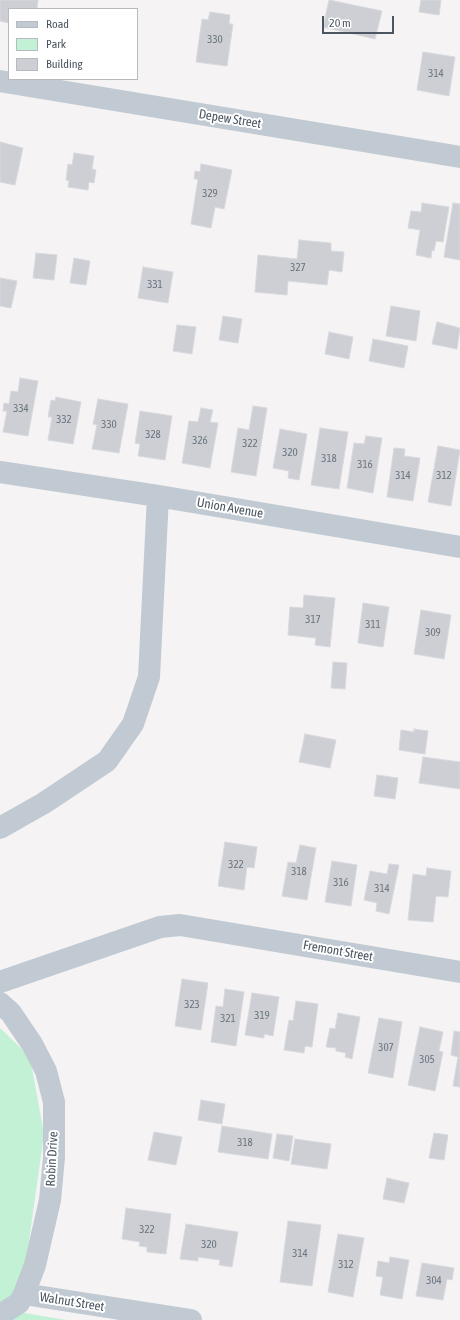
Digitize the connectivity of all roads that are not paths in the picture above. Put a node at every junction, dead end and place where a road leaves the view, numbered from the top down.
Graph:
1 (0, 81) edge
2 (460, 157) edge
3 (0, 472) edge
4 (158, 496) junction
5 (460, 547) edge
6 (0, 828) edge
7 (460, 972) edge
8 (0, 982) edge
9 (0, 1003) edge
10 (24, 1294) junction
11 (0, 1315) edge
12 (191, 1320) edge

1 - 2 street, Depew Street
3 - 4 street, Union Avenue
4 - 5 street, Union Avenue
4 - 6 street
7 - 8 street, Fremont Street
9 - 10 street, Robin Drive
10 - 11 street, Robin Drive
10 - 12 street, Walnut Street

